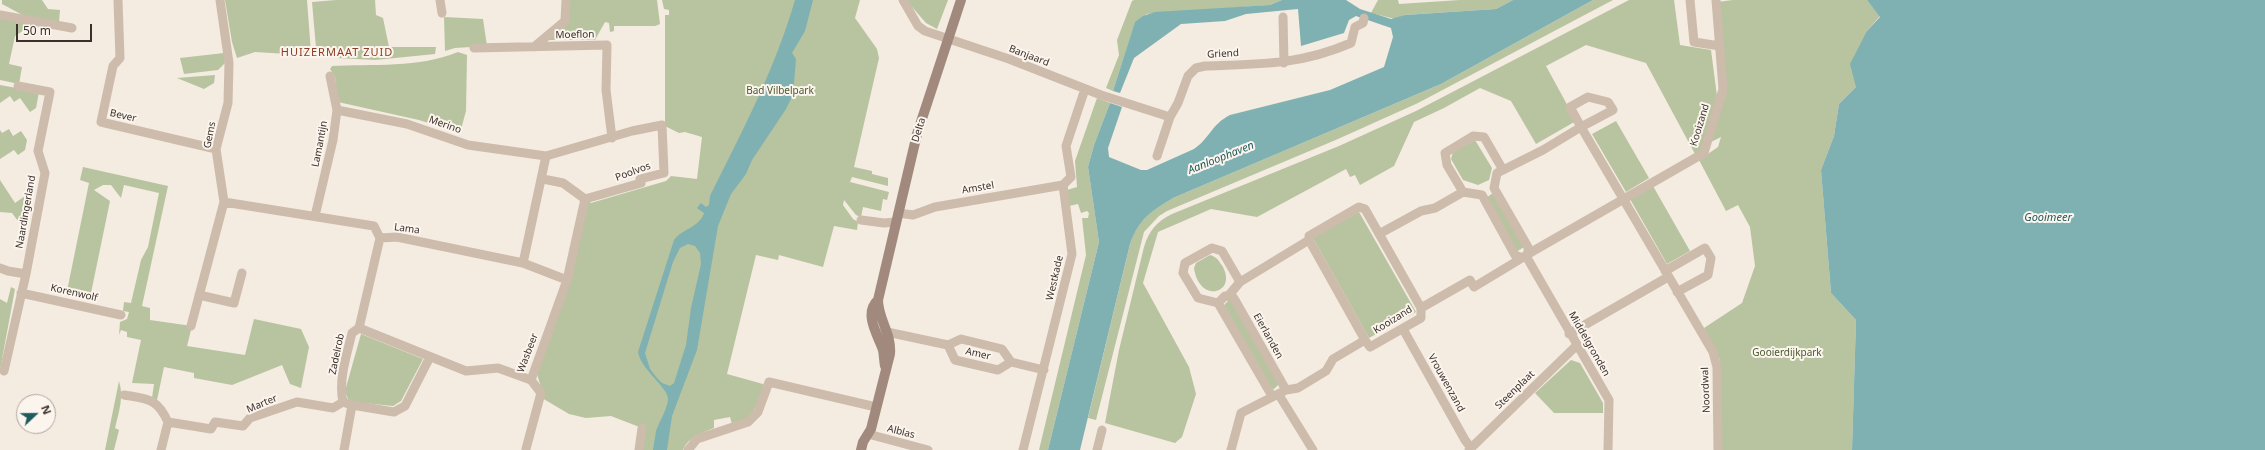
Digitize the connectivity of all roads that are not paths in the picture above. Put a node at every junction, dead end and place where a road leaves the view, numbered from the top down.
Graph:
1 (118, 0) edge
2 (220, 0) edge
3 (440, 0) edge
4 (566, 0) edge
5 (903, 0) edge
6 (961, 0) edge
7 (1690, 0) edge
8 (1716, 0) edge
9 (442, 13) dead end
10 (0, 15) edge
11 (1283, 17) dead end
12 (1364, 18) dead end
13 (72, 28) dead end
14 (949, 40) junction
15 (1720, 46) junction
16 (534, 47) junction
17 (474, 48) dead end
18 (1284, 63) junction
19 (330, 76) dead end
20 (18, 86) dead end
21 (1085, 89) junction
22 (337, 110) junction
23 (1170, 117) junction
24 (612, 138) junction
25 (216, 149) junction
26 (546, 156) junction
27 (1157, 156) dead end
28 (1502, 170) junction
29 (543, 179) junction
30 (1063, 185) junction
31 (1494, 188) junction
32 (1463, 192) junction
33 (1482, 195) junction
34 (585, 199) junction
35 (1622, 200) junction
36 (224, 202) junction
37 (315, 216) junction
38 (897, 218) junction
39 (861, 220) dead end
40 (1379, 234) junction
41 (380, 238) junction
42 (1309, 240) junction
43 (1525, 256) junction
44 (523, 263) junction
45 (0, 268) edge
46 (242, 273) dead end
47 (26, 274) junction
48 (1666, 274) junction
49 (567, 280) junction
50 (1240, 282) junction
51 (1677, 292) junction
52 (22, 293) junction
53 (1229, 295) junction
54 (199, 296) junction
55 (1218, 303) junction
56 (1421, 308) junction
57 (121, 315) dead end
58 (191, 326) dead end
59 (359, 328) junction
60 (1403, 329) junction
61 (882, 333) junction
62 (1569, 334) junction
63 (1365, 340) junction
64 (948, 345) junction
65 (1576, 346) junction
66 (430, 357) junction
67 (1011, 362) junction
68 (1044, 370) junction
69 (4, 371) dead end
70 (531, 380) junction
71 (1279, 394) junction
72 (124, 395) dead end
73 (343, 402) junction
74 (352, 406) junction
75 (876, 407) junction
76 (168, 422) junction
77 (642, 428) dead end
78 (1102, 430) dead end
79 (868, 434) junction
80 (1470, 449) edge
81 (161, 450) edge
82 (344, 450) edge
83 (527, 450) edge
84 (639, 450) edge
85 (688, 450) edge
86 (861, 450) edge
87 (928, 450) edge
88 (1023, 450) edge
89 (1097, 450) edge
90 (1231, 450) edge
91 (1312, 450) edge
92 (1608, 450) edge
93 (1718, 450) edge

1 - 25 street, Bever
2 - 25 street, Gems
3 - 9 street
4 - 16 street
5 - 14 street
6 - 14 street, Delta
7 - 15 street
8 - 15 street, Kooizand
10 - 13 street
11 - 18 street
12 - 18 street, Griend
14 - 21 street, Banjaard
14 - 38 street, Delta
15 - 35 street, Kooizand
16 - 17 street, Moeflon
16 - 24 street, Moeflon
18 - 23 street, Griend
19 - 22 street, Lamantijn
20 - 47 street, Naardingerland
21 - 23 street, Banjaard
21 - 30 street, Westkade
22 - 26 street, Merino
22 - 37 street, Lamantijn
23 - 27 street, Griend
24 - 26 street
24 - 34 street, Poolvos
25 - 36 street, Gems
26 - 29 street
28 - 31 street
28 - 32 street
28 - 35 street, Noordwal
29 - 34 street
29 - 44 street
30 - 38 street, Amstel
30 - 68 street, Westkade
31 - 33 street
31 - 43 street, Middelgronden
32 - 33 street
32 - 40 street
33 - 43 street, Middelgronden
34 - 49 street
35 - 43 street, Kooizand
35 - 48 street, Noordwal
36 - 37 street, Lama
36 - 54 street, Gems
37 - 41 street, Lama
38 - 39 street
38 - 61 street, Delta
40 - 42 street
40 - 56 street
41 - 44 street, Lama
41 - 59 street, Zadelrob
42 - 50 street
42 - 63 street
43 - 56 street, Kooizand
43 - 62 street, Middelgronden
44 - 49 street, Lama
45 - 47 street
46 - 54 street
47 - 52 street, Naardingerland
48 - 51 street, Noordwal
48 - 51 street
48 - 62 street
49 - 70 street, Wasbeer
50 - 53 street
50 - 55 street
51 - 93 street, Noordwal
52 - 57 street, Korenwolf
52 - 69 street, Naardingerland
53 - 55 street
53 - 71 street, Eierlanden
54 - 58 street, Gems
55 - 71 street, Eierlanden
56 - 60 street, Kooizand
59 - 66 street, Wasbeer
59 - 73 street, Zadelrob
60 - 63 street, Kooizand
60 - 80 street, Vrouwenzand
61 - 64 street, Amer
61 - 75 street, Delta
62 - 65 street, Middelgronden
63 - 71 street, Kooizand
64 - 67 street, Amer
64 - 67 street, Amer
65 - 80 street, Steenplaat
65 - 92 street, Middelgronden
66 - 70 street, Wasbeer
66 - 74 street
67 - 68 street
68 - 88 street, Westkade
70 - 83 street
71 - 90 street, Kooizand
71 - 91 street, Eierlanden
72 - 76 street
73 - 74 street
73 - 76 street, Marter
74 - 82 street
75 - 79 street, Delta
75 - 85 street
76 - 81 street
77 - 84 street
78 - 89 street
79 - 86 street, Delta
79 - 87 street, Alblas

